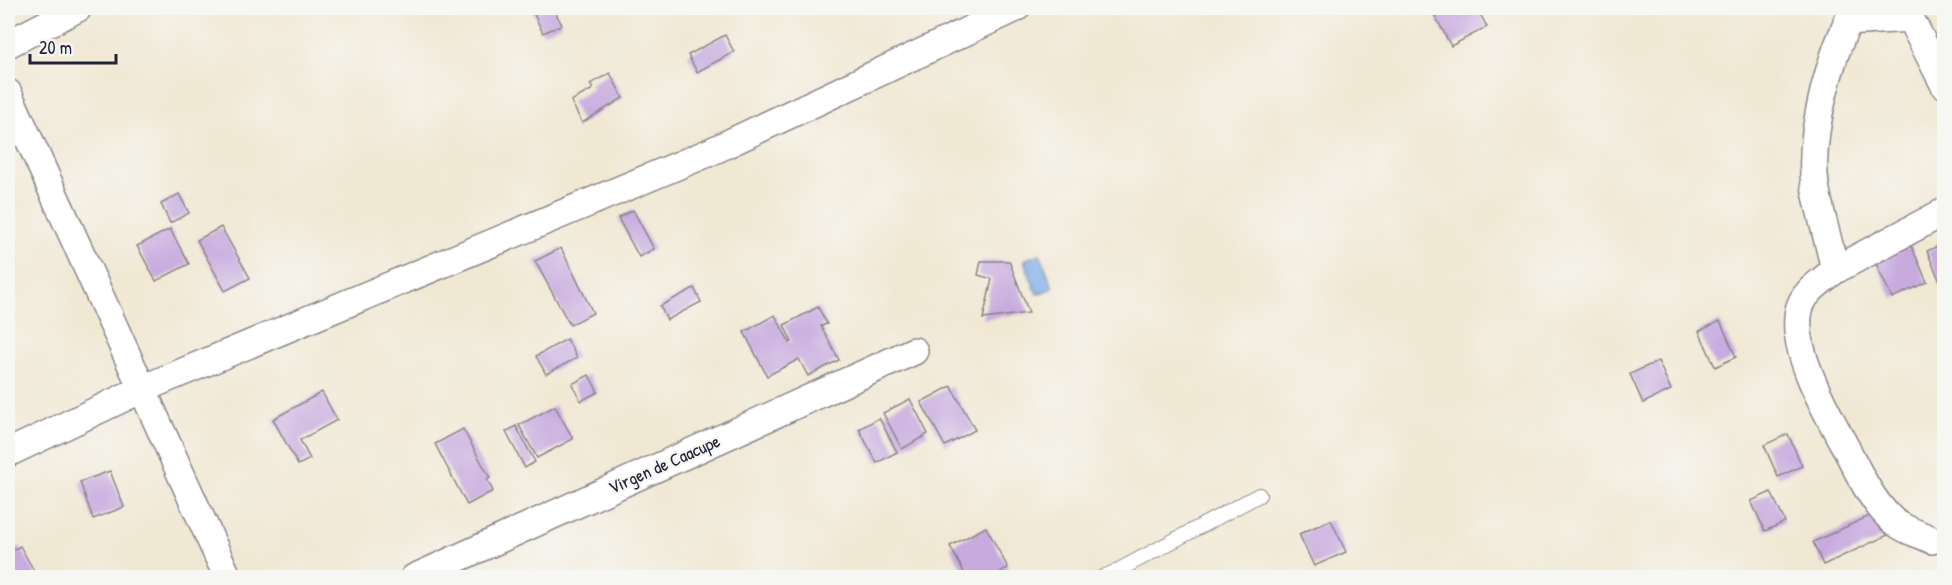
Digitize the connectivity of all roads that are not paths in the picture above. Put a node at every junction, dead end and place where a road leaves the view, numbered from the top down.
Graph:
1 (78, 8) edge
2 (1016, 8) edge
3 (1907, 13) edge
4 (1851, 15) edge
5 (8, 44) edge
6 (1944, 84) edge
7 (8, 93) edge
8 (1944, 212) edge
9 (1836, 270) junction
10 (914, 351) dead end
11 (142, 388) junction
12 (8, 453) edge
13 (1259, 495) dead end
14 (1932, 540) dead end
15 (228, 578) edge
16 (414, 578) edge
17 (1101, 578) edge

1 - 5 street
2 - 11 street
3 - 4 street
3 - 6 street
4 - 9 street
7 - 11 street
8 - 9 street
9 - 14 street
10 - 16 street, Virgen de Caacupe
11 - 12 street
11 - 15 street
13 - 17 lane

